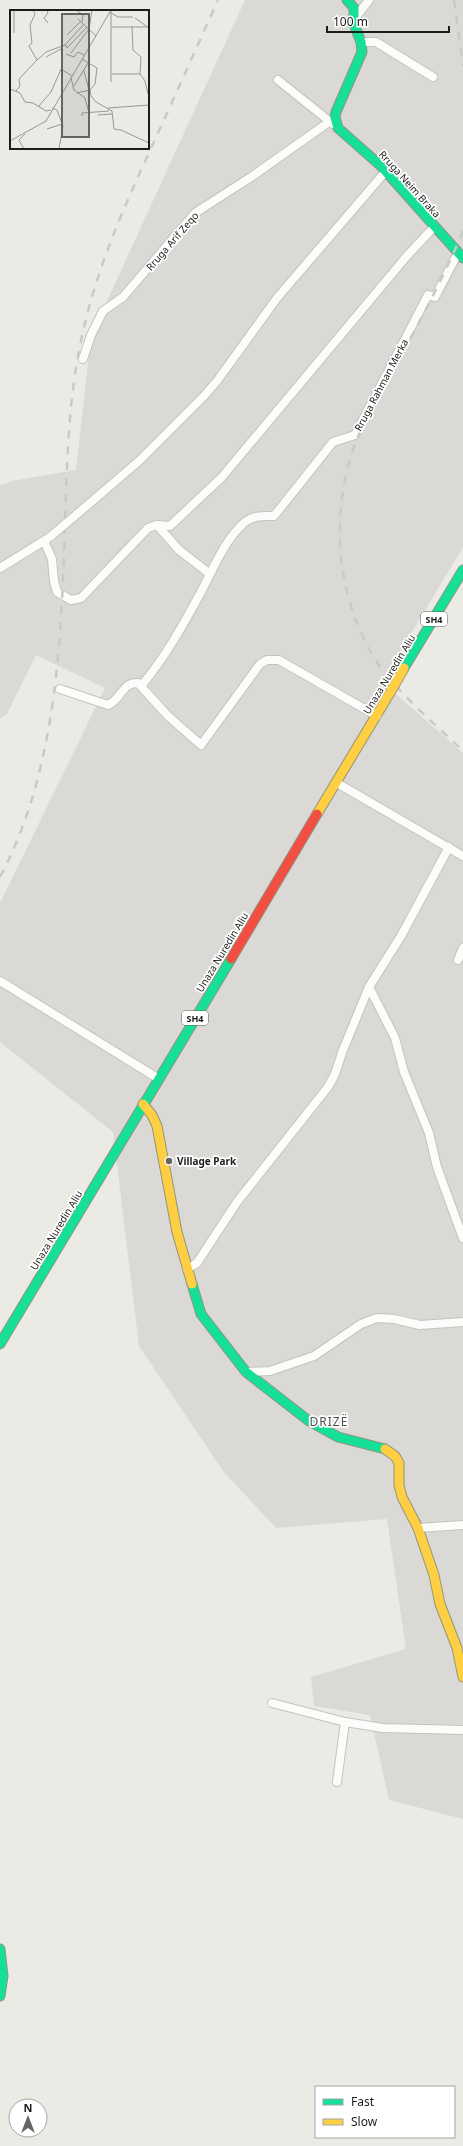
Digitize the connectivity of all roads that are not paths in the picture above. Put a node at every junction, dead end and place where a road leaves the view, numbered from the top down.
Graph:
1 (347, 0) edge
2 (369, 0) edge
3 (355, 18) junction
4 (362, 42) junction
5 (433, 78) dead end
6 (278, 80) dead end
7 (329, 122) junction
8 (338, 128) junction
9 (386, 171) junction
10 (434, 227) junction
11 (461, 255) edge
12 (83, 359) dead end
13 (160, 528) junction
14 (48, 538) junction
15 (0, 568) edge
16 (463, 570) edge
17 (210, 574) junction
18 (142, 685) junction
19 (60, 690) dead end
20 (377, 716) junction
21 (337, 783) junction
22 (449, 847) junction
23 (463, 856) edge
24 (463, 948) edge
25 (458, 960) dead end
26 (0, 981) edge
27 (369, 988) junction
28 (159, 1079) junction
29 (143, 1104) junction
30 (463, 1238) edge
31 (187, 1269) junction
32 (463, 1322) edge
33 (0, 1344) edge
34 (246, 1372) junction
35 (463, 1525) edge
36 (418, 1528) junction
37 (463, 1677) edge
38 (272, 1703) dead end
39 (345, 1722) junction
40 (463, 1730) edge
41 (337, 1782) dead end
42 (0, 1949) edge
43 (0, 1996) edge

1 - 3 street
2 - 3 street
3 - 4 street
4 - 5 street
4 - 8 street
6 - 7 street
7 - 8 street
7 - 12 street, Rruga Arif Zeqo
8 - 9 street, Rruga Neim Braka
9 - 10 street, Rruga Neim Braka
9 - 14 street, bridge
10 - 11 street, Rruga Neim Braka
10 - 13 street
11 - 17 street, Rruga Rahman Merka
13 - 14 street
13 - 17 street
14 - 15 street
16 - 20 street, Unaza Nuredin Aliu / SH4, bridge
17 - 18 street, Rruga Rahman Merka
18 - 19 street
18 - 20 street
20 - 21 street, Unaza Nuredin Aliu / SH4
21 - 22 street
21 - 28 street, Unaza Nuredin Aliu / SH4
22 - 23 street
22 - 27 street
24 - 25 street
26 - 28 street
27 - 30 street
27 - 31 street
28 - 29 street, Unaza Nuredin Aliu / SH4
29 - 31 street
29 - 33 street, Unaza Nuredin Aliu / SH4
31 - 34 street
32 - 34 street
34 - 36 street
35 - 36 street
36 - 37 street
38 - 39 street
39 - 40 street
39 - 41 street
42 - 43 street

